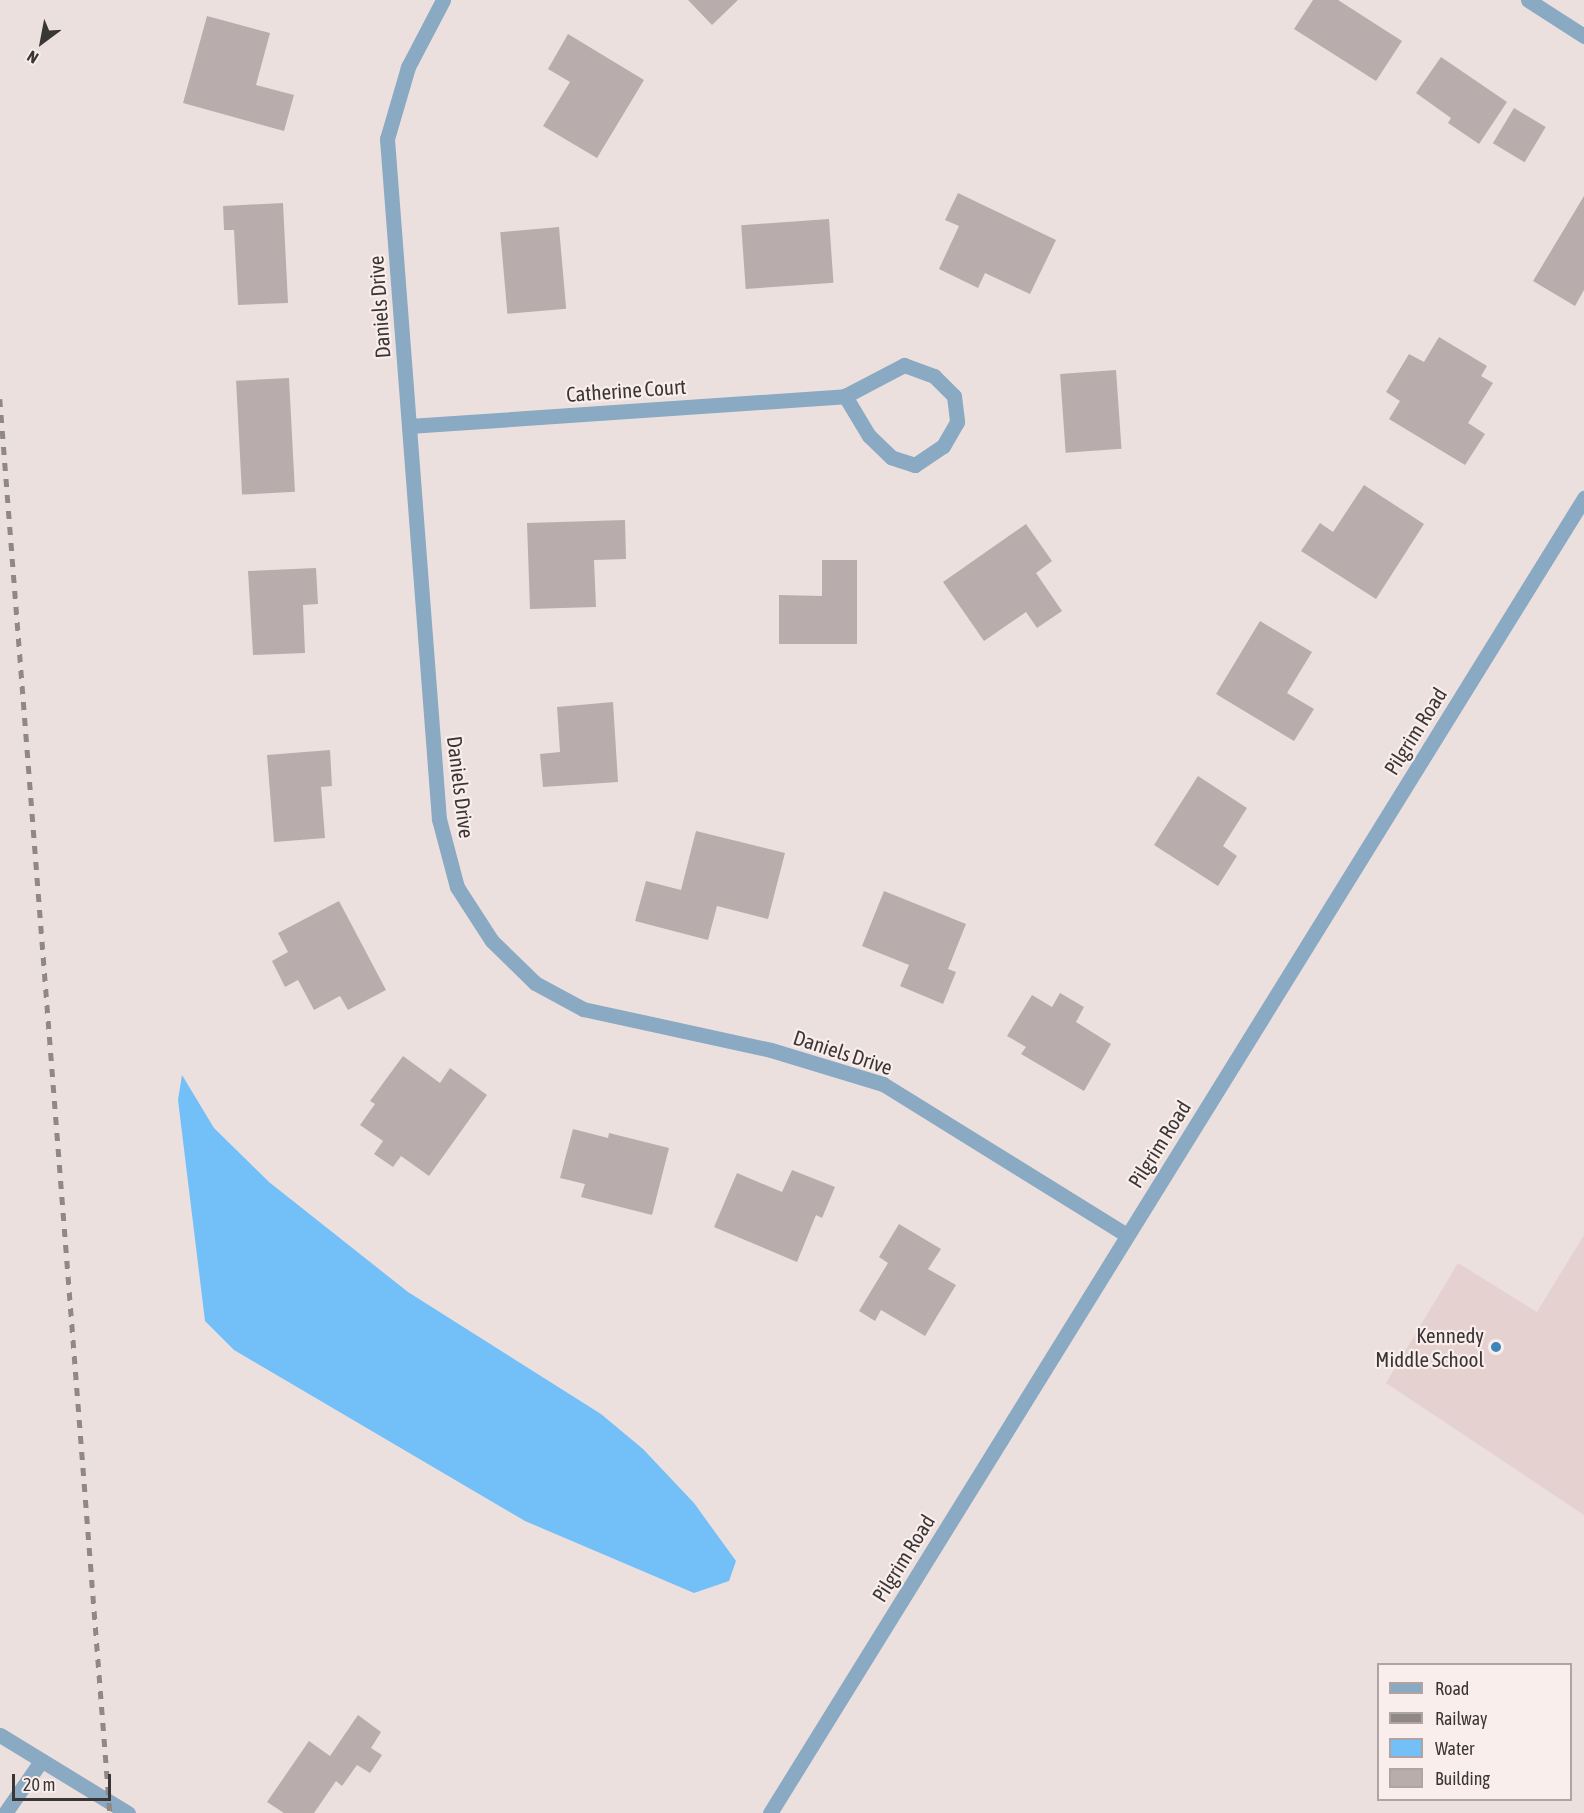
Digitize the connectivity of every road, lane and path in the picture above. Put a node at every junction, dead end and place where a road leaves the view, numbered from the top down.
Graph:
1 (443, 0) edge
2 (1528, 0) edge
3 (1584, 36) edge
4 (845, 396) junction
5 (409, 426) junction
6 (1584, 498) edge
7 (1127, 1235) junction
8 (0, 1735) edge
9 (41, 1761) junction
10 (5, 1813) edge
11 (128, 1813) edge
12 (770, 1813) edge

1 - 5 street, Daniels Drive
2 - 3 street
4 - 4 street, Catherine Court
4 - 5 street, Catherine Court
5 - 7 street, Daniels Drive
6 - 7 street, Pilgrim Road
7 - 12 street, Pilgrim Road
8 - 9 street
9 - 10 street
9 - 11 street

